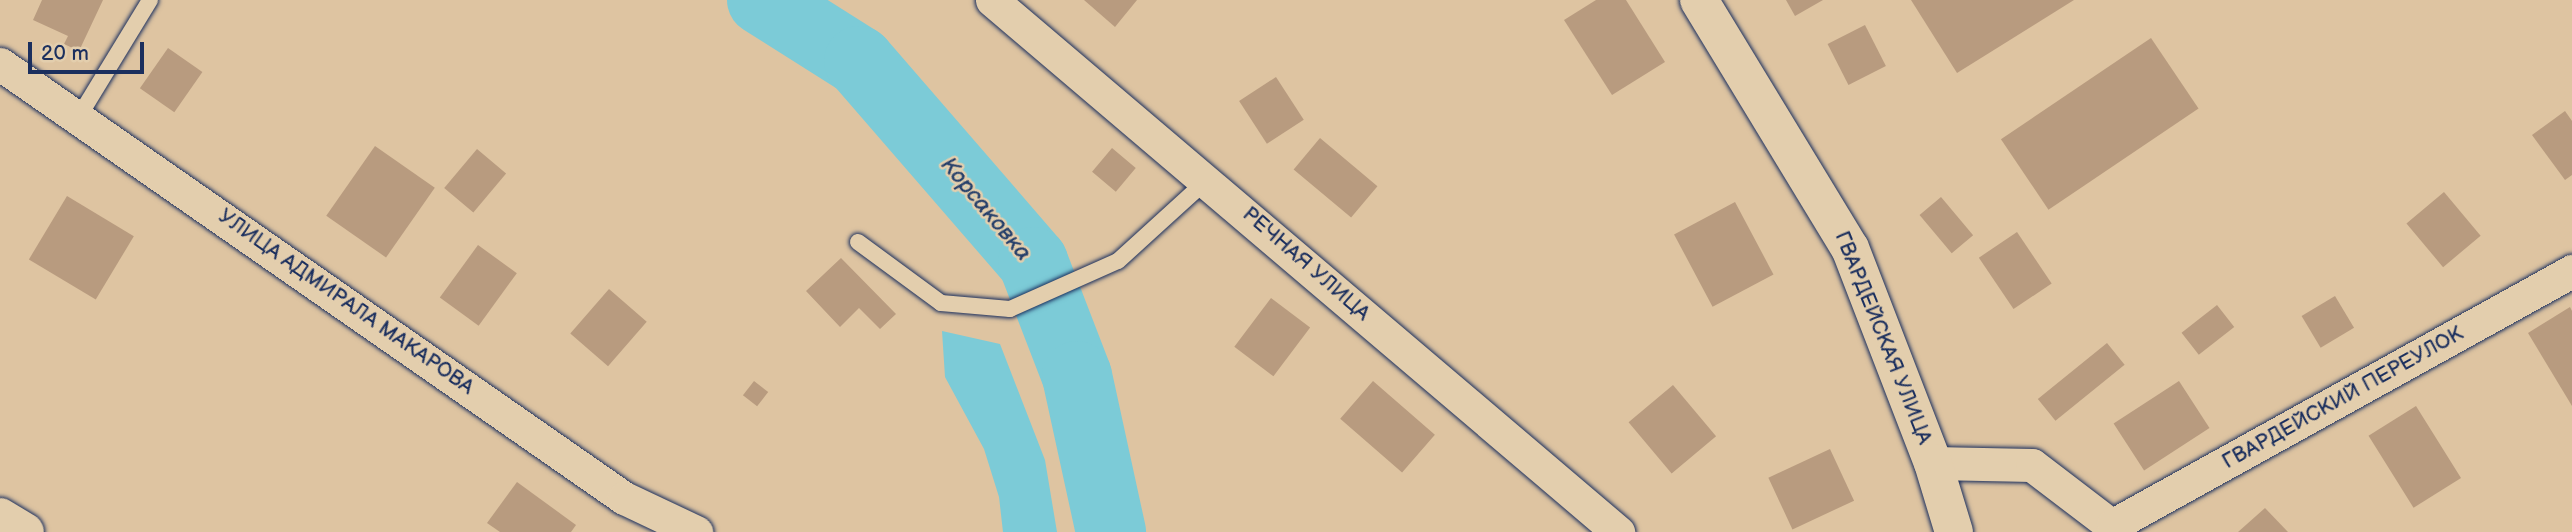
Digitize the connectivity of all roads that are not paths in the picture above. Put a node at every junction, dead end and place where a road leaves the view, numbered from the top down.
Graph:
1 (150, 0) edge
2 (992, 0) edge
3 (1699, 0) edge
4 (0, 64) edge
5 (78, 118) junction
6 (1207, 179) junction
7 (859, 242) dead end
8 (2572, 271) edge
9 (1933, 463) junction
10 (2117, 528) edge
11 (696, 532) edge
12 (1618, 532) edge
13 (1954, 532) edge

1 - 5 lane
2 - 6 street, РЕЧНАЯ УЛИЦА
3 - 9 main road, ГВАРДЕЙСКАЯ УЛИЦА
4 - 5 street, УЛИЦА АДМИРАЛА МАКАРОВА
5 - 11 street, УЛИЦА АДМИРАЛА МАКАРОВА
6 - 7 lane
6 - 12 street, РЕЧНАЯ УЛИЦА
8 - 10 street, ГВАРДЕЙСКИЙ ПЕРЕУЛОК
9 - 10 street, ГВАРДЕЙСКАЯ УЛИЦА
9 - 13 main road

